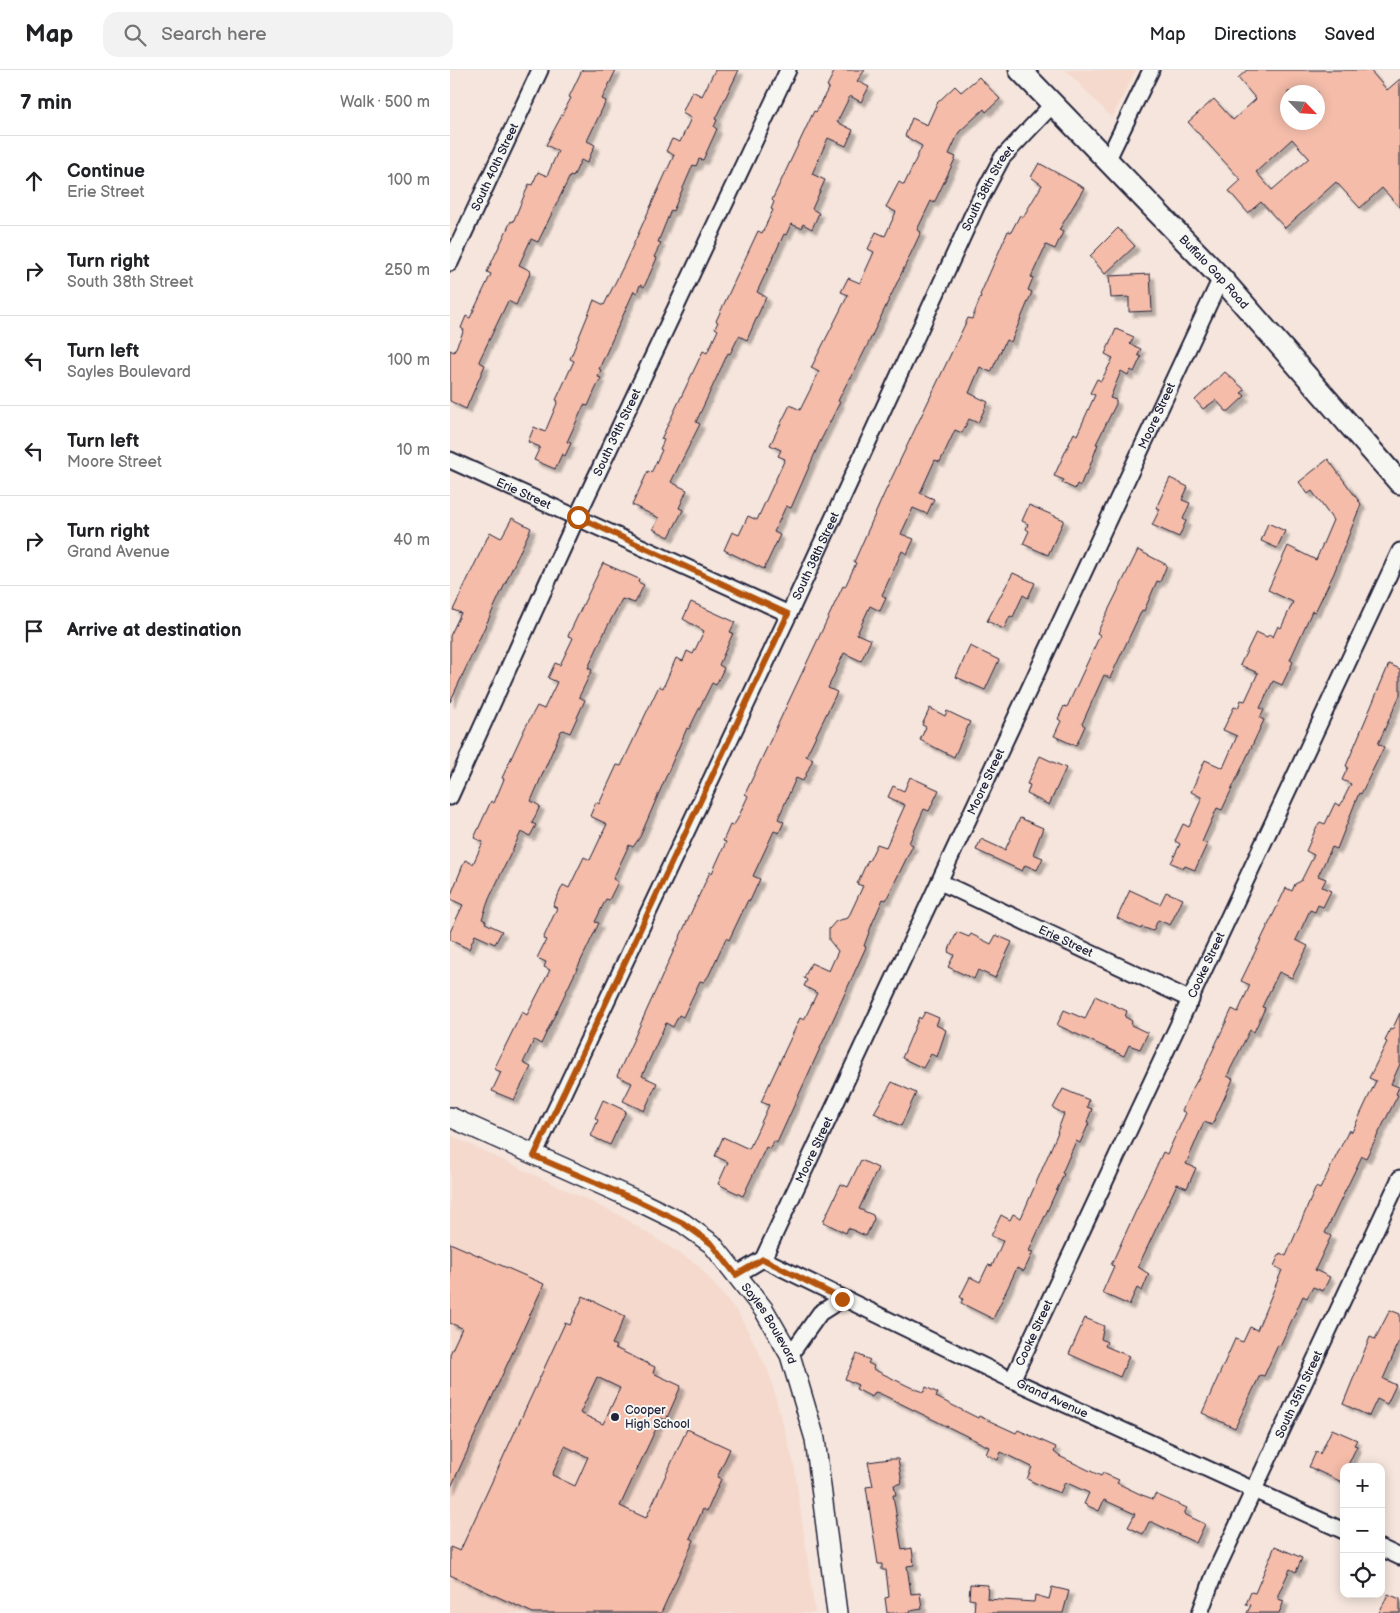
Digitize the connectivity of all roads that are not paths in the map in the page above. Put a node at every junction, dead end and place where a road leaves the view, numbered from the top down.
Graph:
1 (540, 70) edge
2 (788, 70) edge
3 (1020, 70) edge
4 (1151, 70) edge
5 (1053, 104) junction
6 (1108, 161) junction
7 (450, 263) edge
8 (1221, 278) junction
9 (450, 460) edge
10 (1400, 483) edge
11 (578, 517) junction
12 (1400, 551) edge
13 (788, 614) junction
14 (450, 797) edge
15 (940, 882) junction
16 (1191, 1000) junction
17 (450, 1117) edge
18 (534, 1156) junction
19 (1400, 1178) edge
20 (763, 1259) junction
21 (736, 1275) junction
22 (842, 1299) junction
23 (790, 1355) junction
24 (1012, 1380) junction
25 (1254, 1492) junction
26 (1340, 1529) edge
27 (1385, 1550) edge
28 (1400, 1557) edge
29 (838, 1613) edge
30 (1200, 1613) edge

1 - 7 street, South 40th Street
2 - 11 street, South 39th Street
3 - 5 main road, Buffalo Gap Road
4 - 6 street
5 - 6 main road, Buffalo Gap Road
5 - 13 street, South 38th Street
6 - 8 main road, Buffalo Gap Road
8 - 10 main road, Buffalo Gap Road
8 - 15 street, Moore Street
9 - 11 street, Erie Street
11 - 13 street, Erie Street
11 - 14 street, South 39th Street
12 - 16 street, Cooke Street
13 - 18 street, South 38th Street
15 - 16 street, Erie Street
15 - 20 street, Moore Street
16 - 24 street, Cooke Street
17 - 18 street, Sayles Boulevard
18 - 21 street, Sayles Boulevard
19 - 25 street, South 35th Street
20 - 21 street
20 - 22 street, Grand Avenue
21 - 23 street, Sayles Boulevard
22 - 23 street
22 - 24 street, Grand Avenue
23 - 29 street, Sayles Boulevard
24 - 25 street, Grand Avenue
25 - 26 street, Grand Avenue
25 - 30 street, South 35th Street
27 - 28 street

